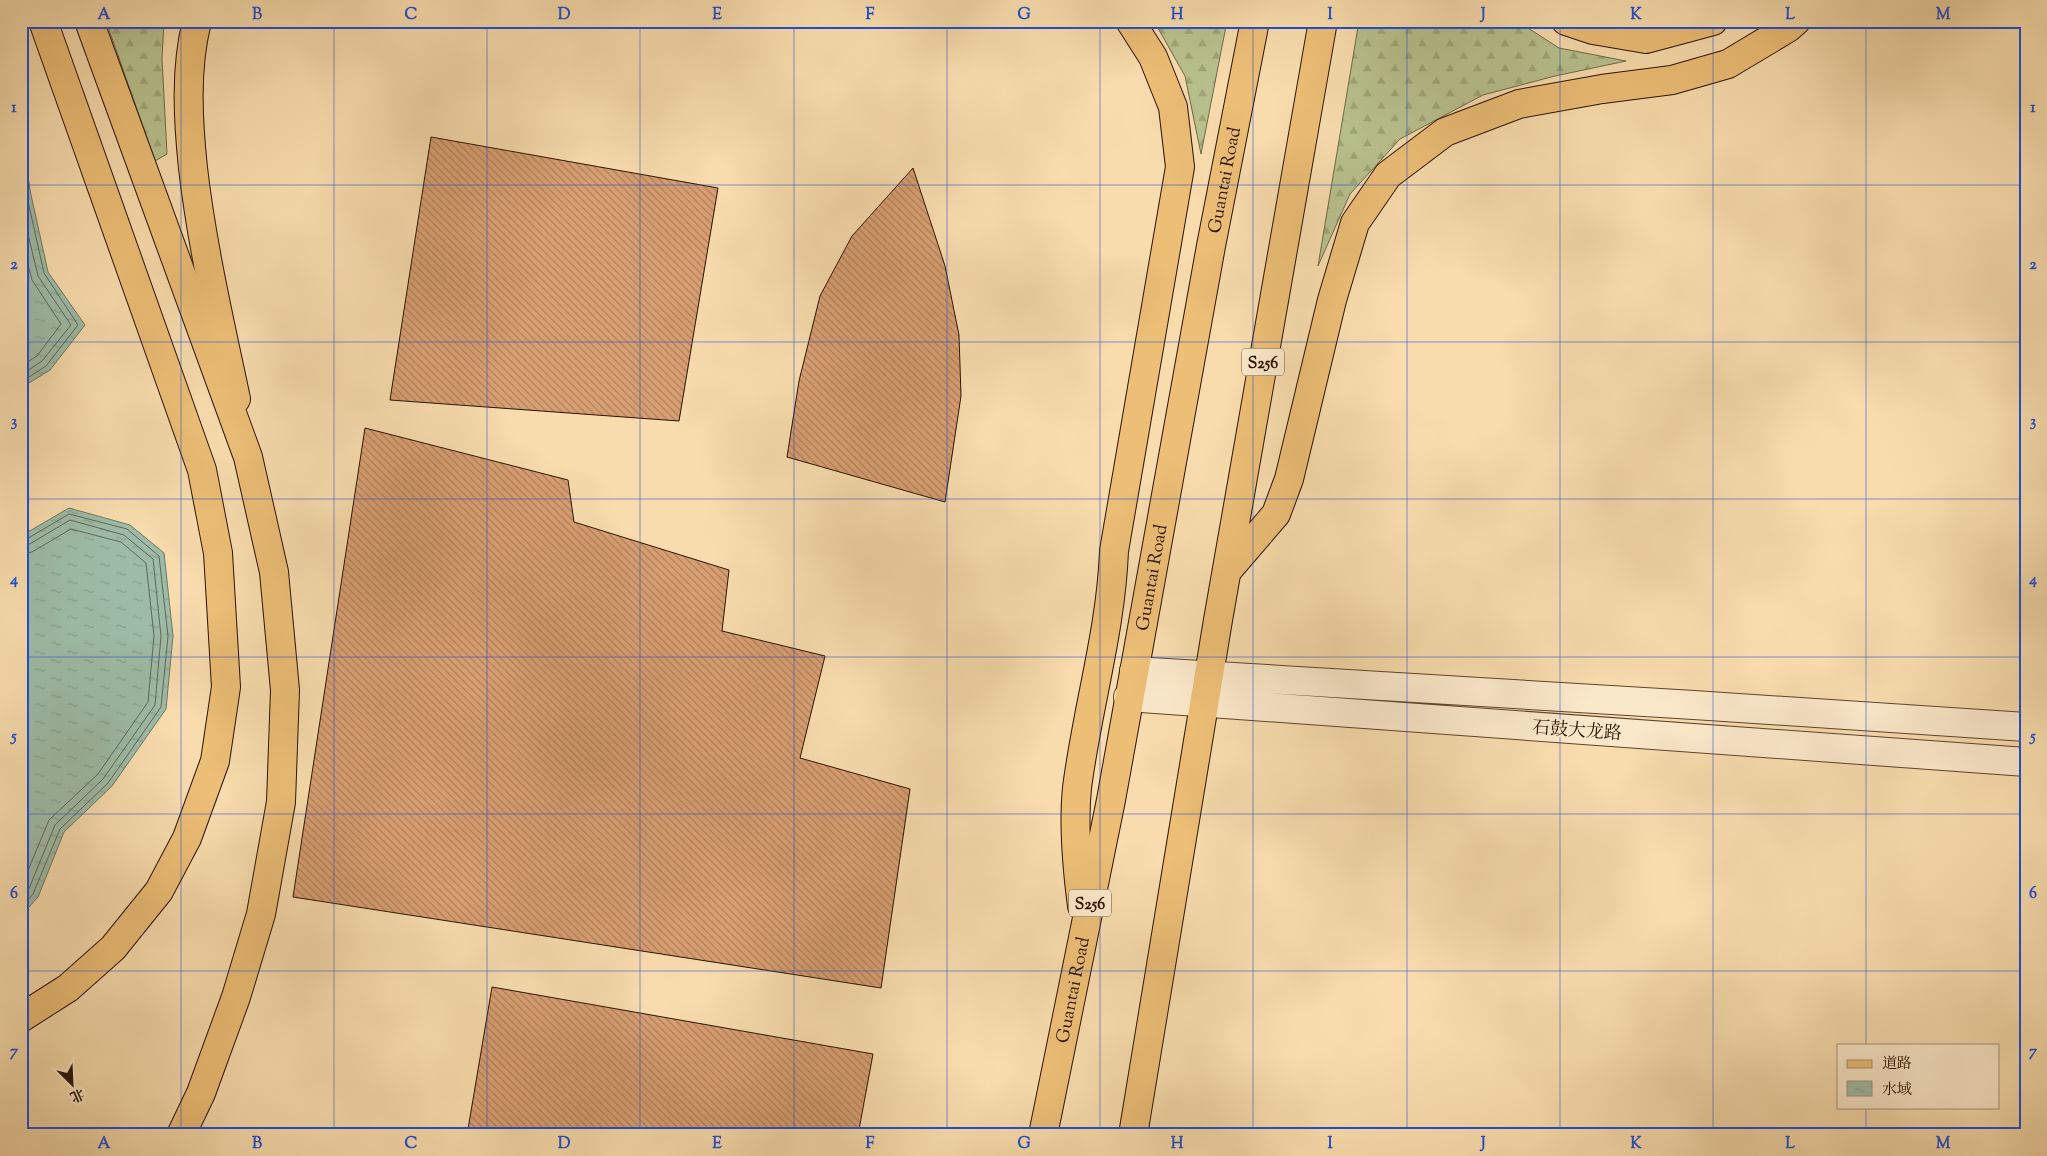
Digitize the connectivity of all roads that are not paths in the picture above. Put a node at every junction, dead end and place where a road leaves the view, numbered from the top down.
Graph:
1 (43, 21) edge
2 (89, 21) edge
3 (197, 21) edge
4 (1130, 21) edge
5 (1255, 21) edge
6 (1323, 21) edge
7 (1566, 21) edge
8 (1713, 21) edge
9 (1796, 21) edge
10 (248, 457) junction
11 (1226, 571) junction
12 (1209, 676) junction
13 (1131, 684) junction
14 (1205, 702) junction
15 (2026, 727) edge
16 (2026, 762) edge
17 (1085, 928) junction
18 (21, 1018) edge
19 (181, 1135) edge
20 (1043, 1135) edge
21 (1133, 1135) edge

1 - 18 main road
2 - 10 main road
3 - 10 main road
4 - 17 main road
5 - 13 main road, Guantai Road / S256
6 - 11 main road, S256
7 - 8 main road
9 - 11 main road
10 - 19 main road
11 - 12 main road, S256
12 - 13 street, 石鼓大龙路
12 - 14 main road, S256
12 - 15 street, 石鼓大龙路
13 - 14 street, 石鼓大龙路
13 - 17 main road, Guantai Road / S256
14 - 16 street, 石鼓大龙路
14 - 21 main road, S256
17 - 20 main road, Guantai Road / S256

